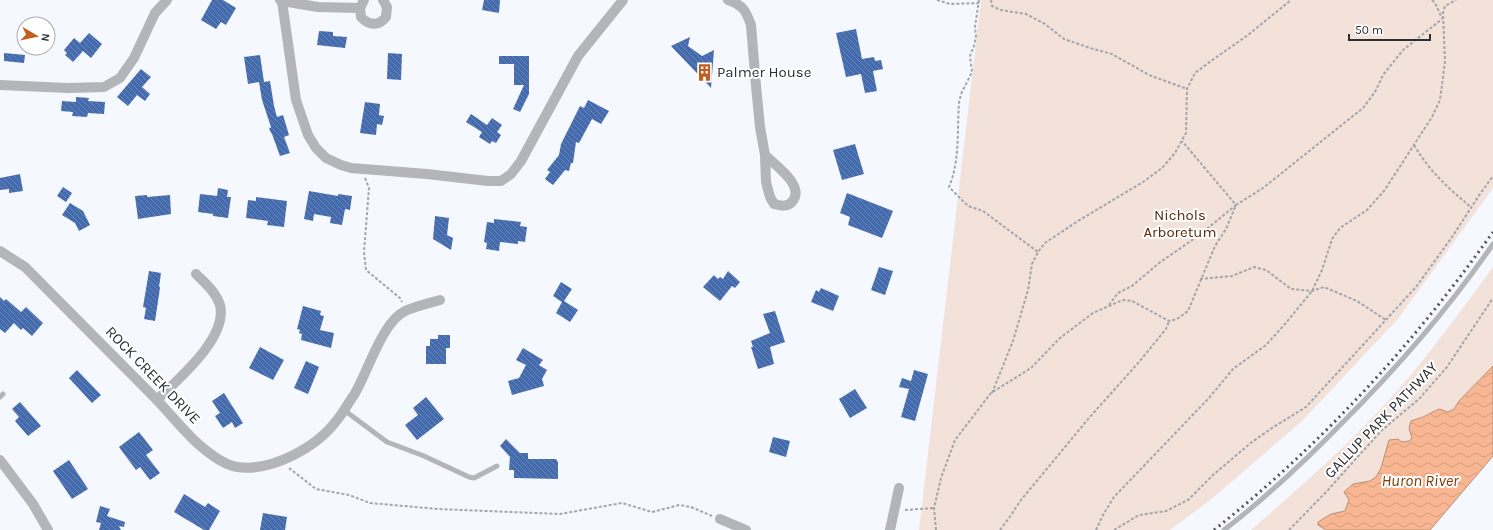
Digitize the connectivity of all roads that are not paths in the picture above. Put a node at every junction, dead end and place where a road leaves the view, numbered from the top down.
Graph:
1 (167, 0) edge
2 (384, 0) edge
3 (623, 0) edge
4 (728, 0) edge
5 (281, 1) edge
6 (362, 4) edge
7 (0, 85) edge
8 (765, 154) junction
9 (1493, 244) edge
10 (0, 251) edge
11 (196, 274) dead end
12 (440, 300) dead end
13 (157, 400) junction
14 (344, 410) junction
15 (0, 460) edge
16 (497, 466) dead end
17 (899, 488) dead end
18 (720, 519) road end
19 (48, 530) edge
20 (746, 530) edge
21 (890, 530) edge
22 (1224, 530) edge

1 - 7 street
2 - 6 street
3 - 5 street
4 - 8 street
5 - 6 street
8 - 8 street
9 - 22 lane
10 - 13 street, ROCK CREEK DRIVE
11 - 13 street
12 - 14 street, ROCK CREEK DRIVE
13 - 14 street, ROCK CREEK DRIVE
14 - 16 lane
15 - 19 street
17 - 21 street
18 - 20 street

